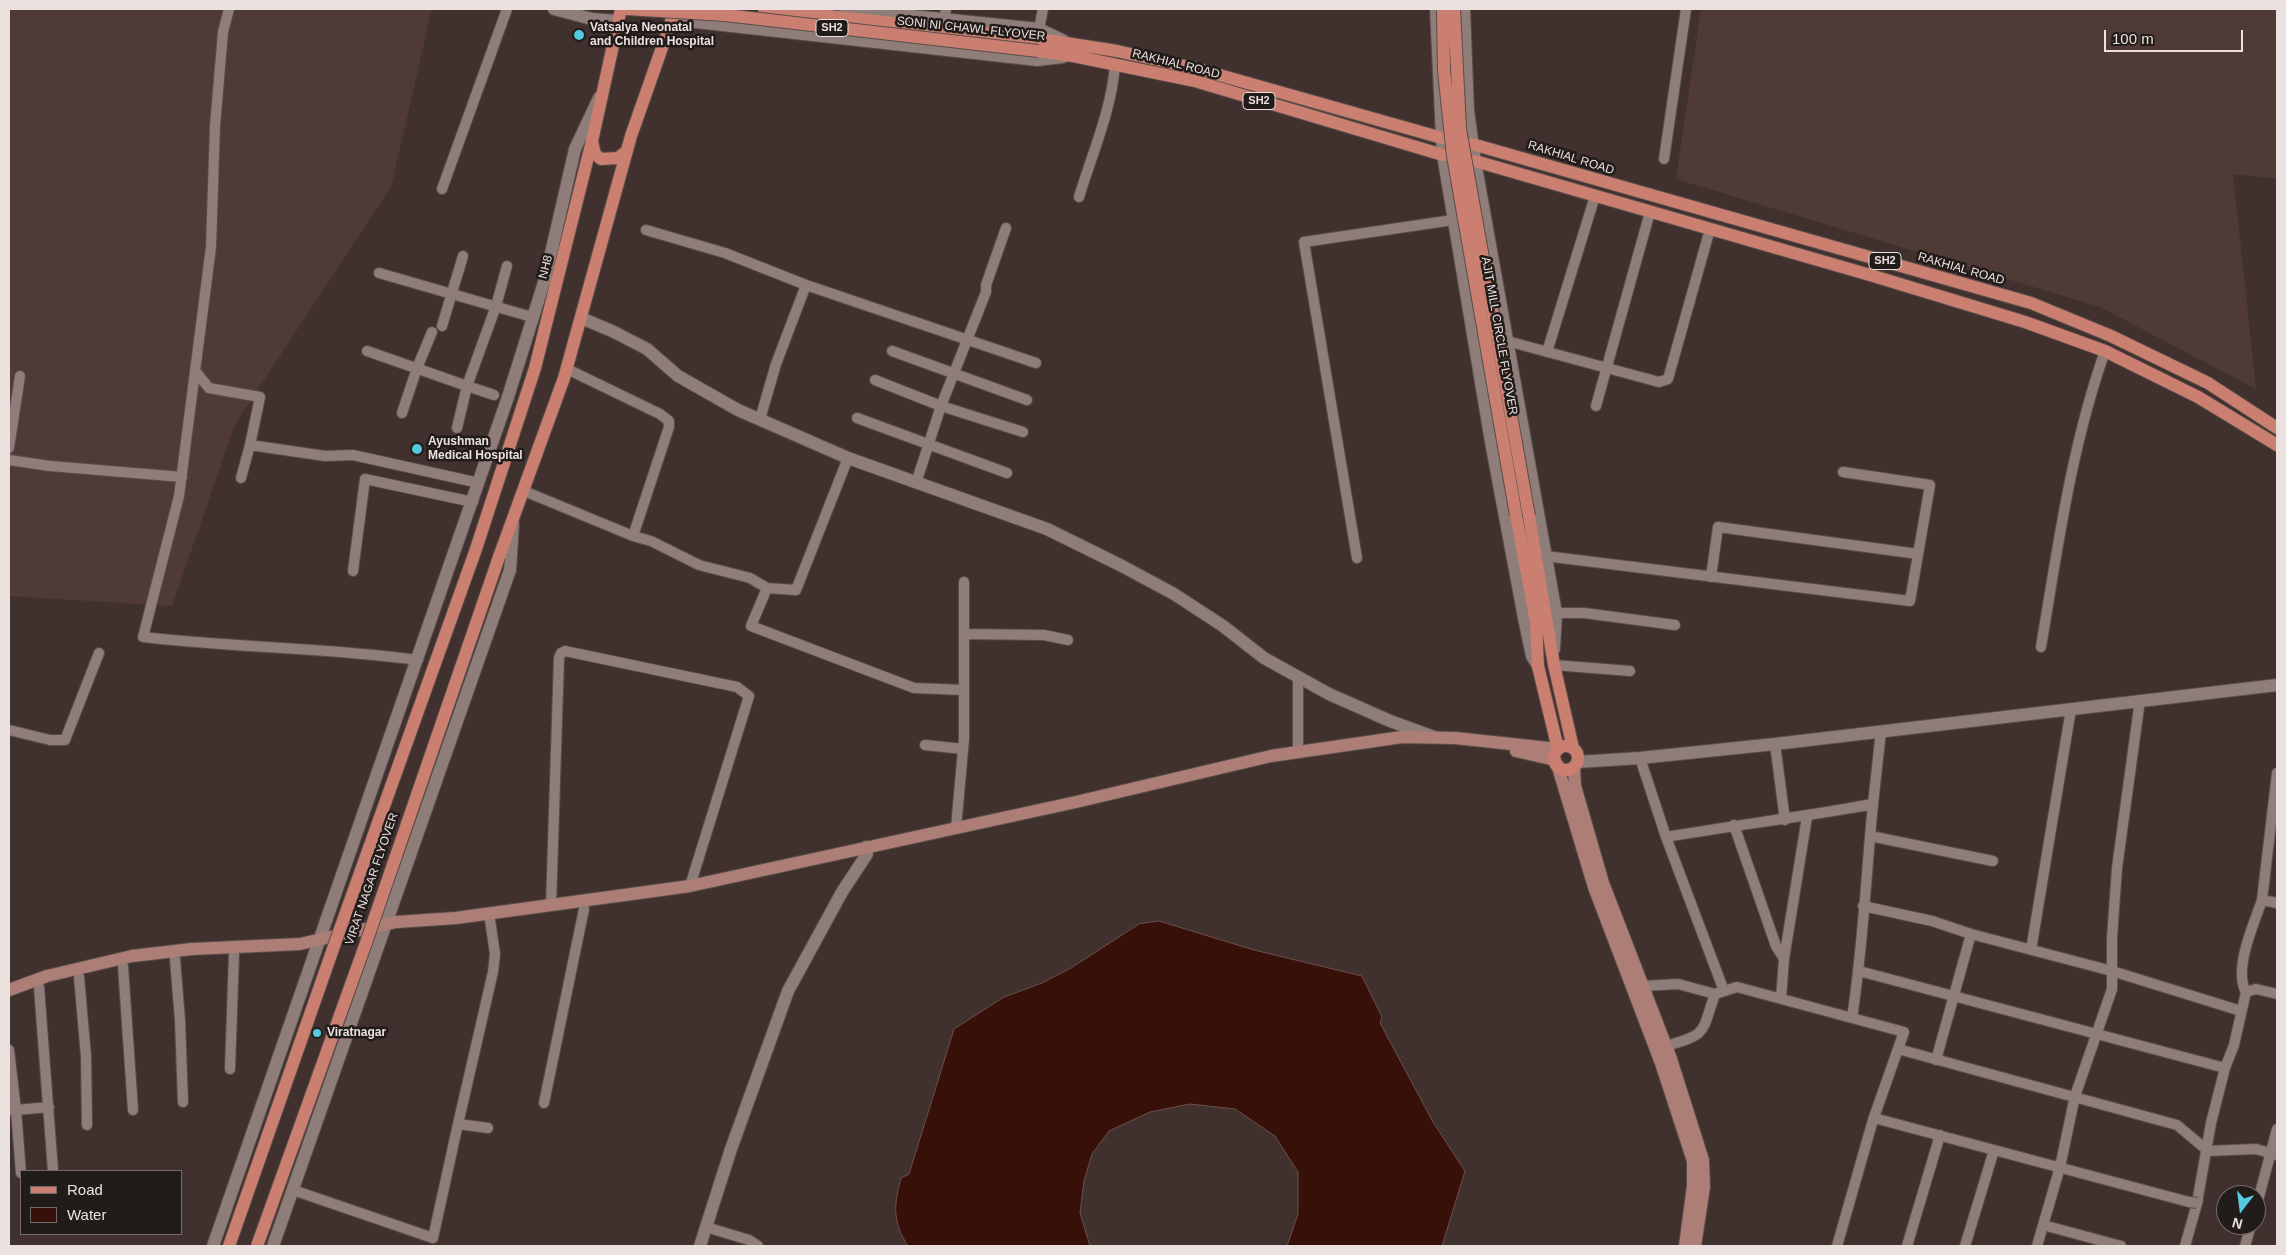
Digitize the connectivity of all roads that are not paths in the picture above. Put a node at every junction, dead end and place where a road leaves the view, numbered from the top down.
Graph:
1 (228, 9) edge
2 (507, 9) edge
3 (554, 9) edge
4 (627, 9) edge
5 (673, 9) edge
6 (764, 9) edge
7 (845, 9) edge
8 (1043, 9) edge
9 (1436, 9) edge
10 (1443, 9) edge
11 (1454, 9) edge
12 (1464, 9) edge
13 (1686, 9) edge
14 (945, 14) edge
15 (619, 15) edge
16 (670, 22) junction
17 (1039, 40) junction
18 (1074, 51) junction
19 (1114, 64) junction
20 (602, 90) junction
21 (1442, 138) junction
22 (592, 141) junction
23 (1472, 144) junction
24 (627, 152) junction
25 (1443, 155) junction
26 (1664, 158) dead end
27 (1475, 161) junction
28 (442, 188) dead end
29 (1594, 196) junction
30 (1079, 197) dead end
31 (1650, 212) junction
32 (1453, 220) junction
33 (1006, 228) dead end
34 (1710, 229) junction
35 (646, 230) dead end
36 (463, 256) dead end
37 (507, 266) dead end
38 (379, 273) dead end
39 (806, 285) junction
40 (451, 293) junction
41 (496, 306) junction
42 (532, 317) junction
43 (581, 318) junction
44 (442, 326) dead end
45 (432, 332) dead end
46 (967, 339) junction
47 (1507, 341) junction
48 (367, 351) dead end
49 (892, 351) dead end
50 (2105, 351) junction
51 (1547, 352) junction
52 (1036, 363) dead end
53 (417, 368) junction
54 (1606, 368) junction
55 (566, 369) junction
56 (196, 372) junction
57 (953, 374) junction
58 (20, 376) dead end
59 (875, 380) dead end
60 (468, 386) junction
61 (494, 395) dead end
62 (1027, 400) dead end
63 (941, 406) junction
64 (1596, 406) dead end
65 (402, 413) dead end
66 (857, 418) dead end
67 (760, 420) junction
68 (457, 428) dead end
69 (2277, 428) edge
70 (1023, 432) dead end
71 (928, 444) junction
72 (250, 445) junction
73 (2277, 445) edge
74 (9, 448) edge
75 (848, 458) junction
76 (9, 460) edge
77 (1007, 472) dead end
78 (1843, 472) dead end
79 (182, 477) junction
80 (241, 478) dead end
81 (479, 483) junction
82 (916, 483) junction
83 (524, 491) junction
84 (473, 502) junction
85 (1522, 515) junction
86 (513, 520) junction
87 (466, 521) junction
88 (483, 527) junction
89 (633, 536) junction
90 (1918, 554) junction
91 (1545, 556) junction
92 (1357, 558) dead end
93 (353, 571) dead end
94 (1711, 577) junction
95 (964, 582) dead end
96 (767, 588) junction
97 (1556, 612) junction
98 (1675, 624) dead end
99 (964, 634) junction
100 (1068, 640) dead end
101 (2041, 646) dead end
102 (99, 653) dead end
103 (418, 660) junction
104 (1554, 665) junction
105 (1538, 666) junction
106 (1630, 671) dead end
107 (1298, 677) junction
108 (2277, 679) edge
109 (2277, 685) edge
110 (964, 690) junction
111 (2140, 700) junction
112 (2071, 708) junction
113 (9, 730) edge
114 (1881, 731) junction
115 (1436, 740) junction
116 (1775, 744) junction
117 (926, 745) dead end
118 (963, 749) junction
119 (1298, 752) junction
120 (1557, 758) junction
121 (1575, 758) junction
122 (1640, 758) junction
123 (2277, 773) edge
124 (1873, 804) junction
125 (1807, 817) junction
126 (1785, 820) junction
127 (1734, 825) junction
128 (956, 828) junction
129 (1870, 836) junction
130 (1666, 837) junction
131 (866, 850) junction
132 (1993, 861) dead end
133 (690, 886) junction
134 (2262, 900) junction
135 (2277, 903) edge
136 (551, 905) junction
137 (1863, 906) junction
138 (584, 909) junction
139 (490, 920) junction
140 (386, 928) junction
141 (1971, 934) junction
142 (319, 943) junction
143 (2031, 950) junction
144 (234, 954) junction
145 (175, 959) junction
146 (1784, 959) junction
147 (123, 966) junction
148 (1859, 971) junction
149 (2112, 971) junction
150 (79, 977) junction
151 (1643, 986) junction
152 (39, 987) junction
153 (9, 990) edge
154 (2246, 992) junction
155 (1719, 993) junction
156 (1953, 994) junction
157 (2277, 994) edge
158 (9, 998) edge
159 (1781, 999) junction
160 (2241, 1011) junction
161 (1852, 1018) junction
162 (2097, 1033) junction
163 (1666, 1046) junction
164 (1898, 1049) junction
165 (9, 1050) edge
166 (1936, 1060) junction
167 (2225, 1068) junction
168 (230, 1069) dead end
169 (2075, 1096) junction
170 (182, 1102) dead end
171 (544, 1103) dead end
172 (49, 1107) junction
173 (12, 1110) edge
174 (133, 1110) dead end
175 (1874, 1118) junction
176 (87, 1124) dead end
177 (458, 1124) junction
178 (488, 1128) dead end
179 (2277, 1129) edge
180 (1940, 1136) junction
181 (1994, 1150) junction
182 (2208, 1151) junction
183 (2274, 1154) edge
184 (2060, 1167) junction
185 (21, 1170) edge
186 (53, 1170) edge
187 (2264, 1185) edge
188 (293, 1190) junction
189 (2195, 1202) junction
190 (2043, 1226) junction
191 (706, 1227) junction
192 (213, 1246) edge
193 (230, 1246) edge
194 (257, 1246) edge
195 (272, 1246) edge
196 (700, 1246) edge
197 (758, 1246) edge
198 (1685, 1246) edge
199 (1695, 1246) edge
200 (1838, 1246) edge
201 (1907, 1246) edge
202 (1965, 1246) edge
203 (2038, 1246) edge
204 (2121, 1246) edge
205 (2185, 1246) edge

1 - 56 street
2 - 28 street
3 - 15 street
4 - 17 main road, SONI NI CHAWL FLYOVER / SH2, bridge
5 - 16 main road
6 - 17 main road, SONI NI CHAWL FLYOVER / SH2
7 - 14 street
8 - 17 street
9 - 21 street
10 - 85 main road, AJIT MILL CIRCLE FLYOVER, bridge
11 - 85 main road, AJIT MILL CIRCLE FLYOVER, bridge
12 - 23 street
13 - 26 street
14 - 17 street
15 - 20 main road, NH8
16 - 18 street
16 - 24 main road
17 - 18 main road, SONI NI CHAWL FLYOVER / SH2
17 - 18 street
18 - 19 main road, RAKHIAL ROAD / SH2
18 - 21 main road, RAKHIAL ROAD / SH2
19 - 25 main road, RAKHIAL ROAD / SH2
19 - 30 street
20 - 22 main road, NH8
20 - 42 street
21 - 23 street
21 - 25 street
22 - 24 main road
22 - 88 main road, NH8
23 - 27 street
23 - 69 main road, RAKHIAL ROAD / SH2
24 - 43 main road
25 - 27 street
25 - 32 street
27 - 29 main road, SH2
27 - 47 street
29 - 31 main road, SH2
29 - 51 street
31 - 34 main road, SH2
31 - 54 street
32 - 92 street
32 - 105 street
33 - 46 street
34 - 50 main road, SH2
34 - 54 street
35 - 39 street
36 - 40 street
37 - 41 street
38 - 40 street
39 - 46 street
39 - 67 street
40 - 41 street
40 - 44 street
41 - 42 street
41 - 60 street
42 - 81 street
43 - 55 main road
43 - 67 street
45 - 53 street
46 - 52 street
46 - 57 street
47 - 51 street
47 - 91 street
48 - 53 street
49 - 57 street
50 - 73 main road, SH2
50 - 101 street
51 - 54 street
53 - 60 street
53 - 65 street
54 - 64 street
55 - 83 main road
55 - 89 street
56 - 72 street
56 - 79 street
57 - 62 street
57 - 63 street
58 - 74 street
59 - 63 street
60 - 61 street
60 - 68 street
63 - 70 street
63 - 71 street
66 - 71 street
67 - 75 street
71 - 77 street
71 - 82 street
72 - 80 street
72 - 81 street
75 - 82 street
75 - 96 street
76 - 79 street
78 - 90 street
79 - 103 street
81 - 84 street
82 - 107 street
83 - 86 main road
83 - 89 street
84 - 87 street
84 - 93 street
85 - 104 main road, AJIT MILL CIRCLE FLYOVER
85 - 105 main road, AJIT MILL CIRCLE FLYOVER
86 - 140 street
86 - 194 main road, VIRAT NAGAR FLYOVER, bridge
87 - 88 street
87 - 103 street
88 - 193 main road, VIRAT NAGAR FLYOVER, bridge
89 - 96 street
90 - 94 street
90 - 94 street
91 - 94 street
91 - 97 street
95 - 99 street
96 - 110 street
97 - 98 street
97 - 104 street
99 - 100 street
99 - 110 street
102 - 113 street
103 - 142 street
104 - 106 street
104 - 121 main road, AJIT MILL CIRCLE FLYOVER
105 - 120 main road, AJIT MILL CIRCLE FLYOVER
107 - 115 street
107 - 119 street
108 - 121 street
109 - 111 street
110 - 118 street
111 - 112 street
111 - 149 street
112 - 114 street
112 - 143 street
114 - 116 street
114 - 124 street
115 - 119 main road
115 - 120 main road
115 - 131 main road
116 - 122 street
116 - 126 street
117 - 118 street
118 - 128 street
119 - 128 main road
120 - 121 main road
120 - 121 main road
120 - 198 main road
121 - 122 street
121 - 151 main road
122 - 130 street
123 - 134 street
124 - 125 street
124 - 129 street
125 - 126 street
125 - 146 street
126 - 127 street
127 - 130 street
127 - 146 street
128 - 131 main road
129 - 132 street
129 - 137 street
130 - 155 street
131 - 133 main road
131 - 138 main road
131 - 191 street
133 - 136 main road
133 - 136 street
134 - 135 street
134 - 154 street
136 - 140 main road
137 - 141 street
137 - 148 street
138 - 139 main road
138 - 171 street
139 - 140 main road
139 - 177 street
140 - 142 main road
140 - 188 street
141 - 143 street
141 - 156 street
142 - 144 main road
142 - 153 main road
142 - 192 street
143 - 149 street
144 - 145 main road
144 - 168 street
145 - 147 main road
145 - 170 street
146 - 159 street
147 - 150 main road
147 - 174 street
148 - 156 street
148 - 161 street
149 - 160 street
149 - 162 street
150 - 152 main road
150 - 176 street
151 - 155 street
151 - 163 main road
152 - 158 main road
152 - 172 street
154 - 157 street
154 - 160 street
155 - 159 street
155 - 163 street
156 - 162 street
156 - 166 street
159 - 161 street
160 - 167 street
161 - 164 street
162 - 167 street
162 - 169 street
163 - 199 main road
164 - 166 street
164 - 175 street
165 - 173 street
166 - 169 street
167 - 182 street
169 - 182 street
169 - 184 street
172 - 173 street
172 - 186 street
173 - 185 street
175 - 180 street
175 - 200 street
177 - 178 street
177 - 188 street
179 - 183 street
180 - 181 street
180 - 201 street
181 - 184 street
181 - 202 street
182 - 183 street
182 - 189 street
183 - 187 street
184 - 189 street
184 - 190 street
188 - 195 street
189 - 205 street
190 - 203 street
190 - 204 street
191 - 196 street
191 - 197 street

